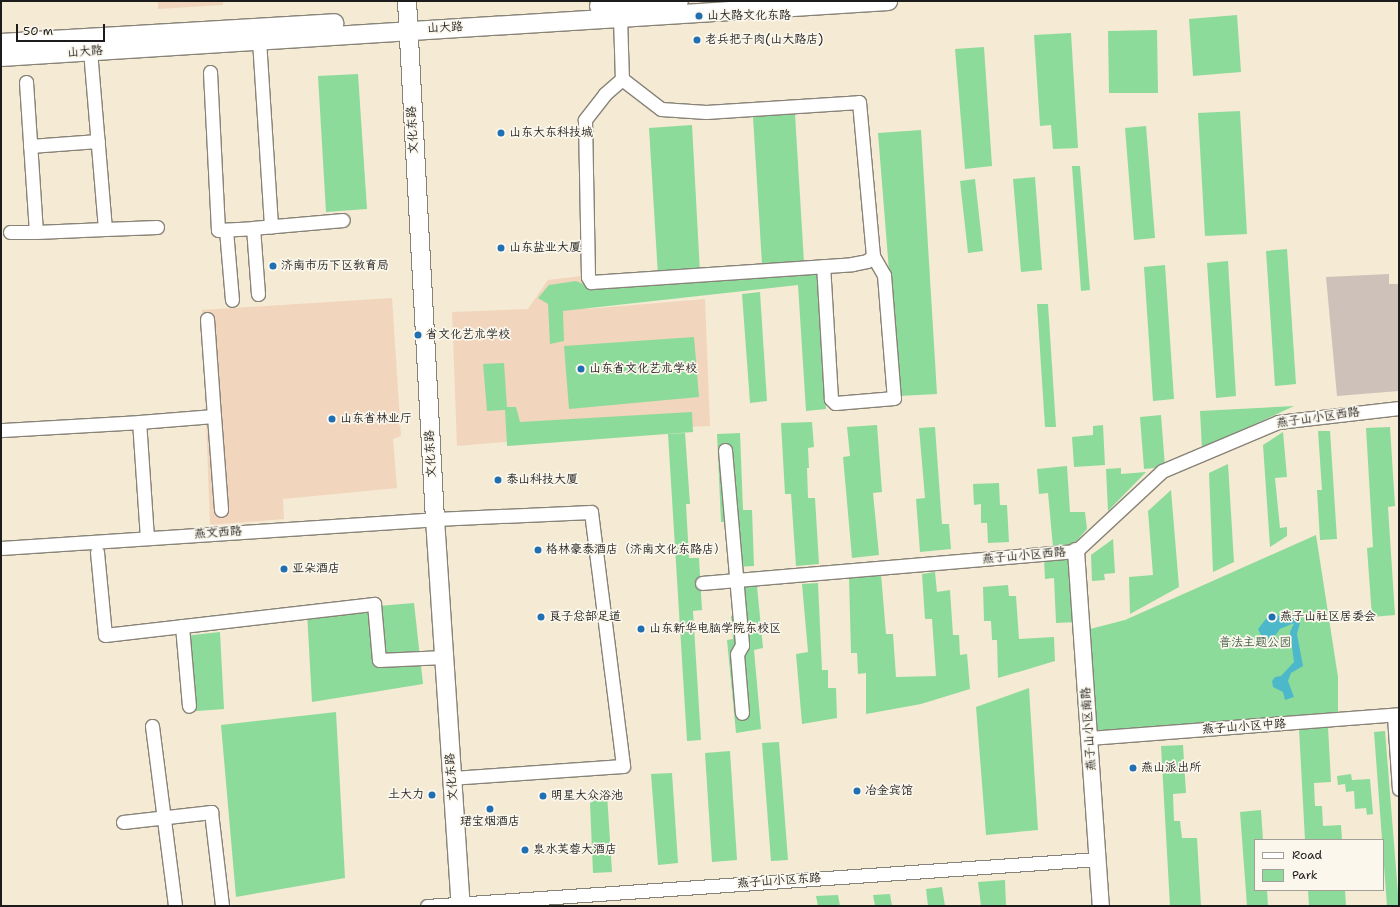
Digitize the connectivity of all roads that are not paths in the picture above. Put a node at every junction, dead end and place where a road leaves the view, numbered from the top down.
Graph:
1 (679, 1) edge
2 (888, 1) edge
3 (407, 17) edge
4 (620, 17) junction
5 (259, 40) junction
6 (1, 42) edge
7 (90, 51) junction
8 (1, 57) edge
9 (210, 72) dead end
10 (622, 80) junction
11 (26, 82) dead end
12 (98, 141) junction
13 (30, 146) junction
14 (343, 220) dead end
15 (271, 226) junction
16 (157, 227) dead end
17 (253, 228) junction
18 (105, 229) junction
19 (226, 230) junction
20 (10, 232) dead end
21 (36, 232) junction
22 (873, 256) junction
23 (823, 266) junction
24 (258, 294) dead end
25 (232, 300) dead end
26 (206, 319) dead end
27 (1399, 408) edge
28 (214, 416) junction
29 (139, 422) junction
30 (1, 430) edge
31 (725, 450) dead end
32 (221, 510) dead end
33 (435, 519) junction
34 (147, 538) junction
35 (1, 548) edge
36 (1076, 551) junction
37 (97, 552) dead end
38 (737, 580) junction
39 (702, 583) dead end
40 (182, 626) junction
41 (444, 656) junction
42 (189, 706) dead end
43 (742, 713) dead end
44 (1396, 715) edge
45 (152, 726) dead end
46 (1089, 738) junction
47 (452, 778) junction
48 (1399, 789) edge
49 (164, 819) junction
50 (123, 822) dead end
51 (1098, 859) junction
52 (577, 900) edge
53 (461, 904) edge
54 (175, 906) edge
55 (222, 906) edge
56 (427, 906) edge
57 (1101, 906) edge

1 - 3 main road, 山大路
2 - 4 main road, 山大路
3 - 4 main road, 山大路
3 - 5 main road, 山大路
3 - 6 main road, 山大路
3 - 33 main road, 文化东路
4 - 10 street
5 - 7 main road, 山大路
5 - 15 street
7 - 8 main road, 山大路
7 - 12 street
9 - 19 street
10 - 22 street
10 - 23 street
11 - 13 street
12 - 13 street
12 - 18 street
13 - 21 street
14 - 15 street
15 - 17 street
16 - 18 street
17 - 19 street
17 - 24 street
18 - 21 street
19 - 25 street
20 - 21 street
22 - 23 street
22 - 23 street
26 - 28 street
27 - 36 street, 燕子山小区西路
28 - 29 street
28 - 32 street
29 - 30 street
29 - 34 street
31 - 38 street
33 - 34 street, 燕文西路
33 - 41 main road, 文化东路
33 - 47 street, 燕文西路
34 - 35 street, 燕文西路
36 - 38 street, 燕子山小区西路
36 - 46 street, 燕子山小区南路
37 - 40 street
38 - 39 street, 燕子山小区西路
38 - 43 street
40 - 41 street
40 - 42 street
41 - 47 main road, 文化东路
44 - 46 street, 燕子山小区中路
44 - 48 street
45 - 49 street
46 - 51 street, 燕子山小区南路
47 - 53 main road, 文化东路
49 - 50 street
49 - 54 street
49 - 55 street
51 - 52 street, 燕子山小区东路
51 - 57 street, 燕子山小区南路
52 - 53 street, 燕子山小区东路
53 - 56 street, 燕子山小区东路

